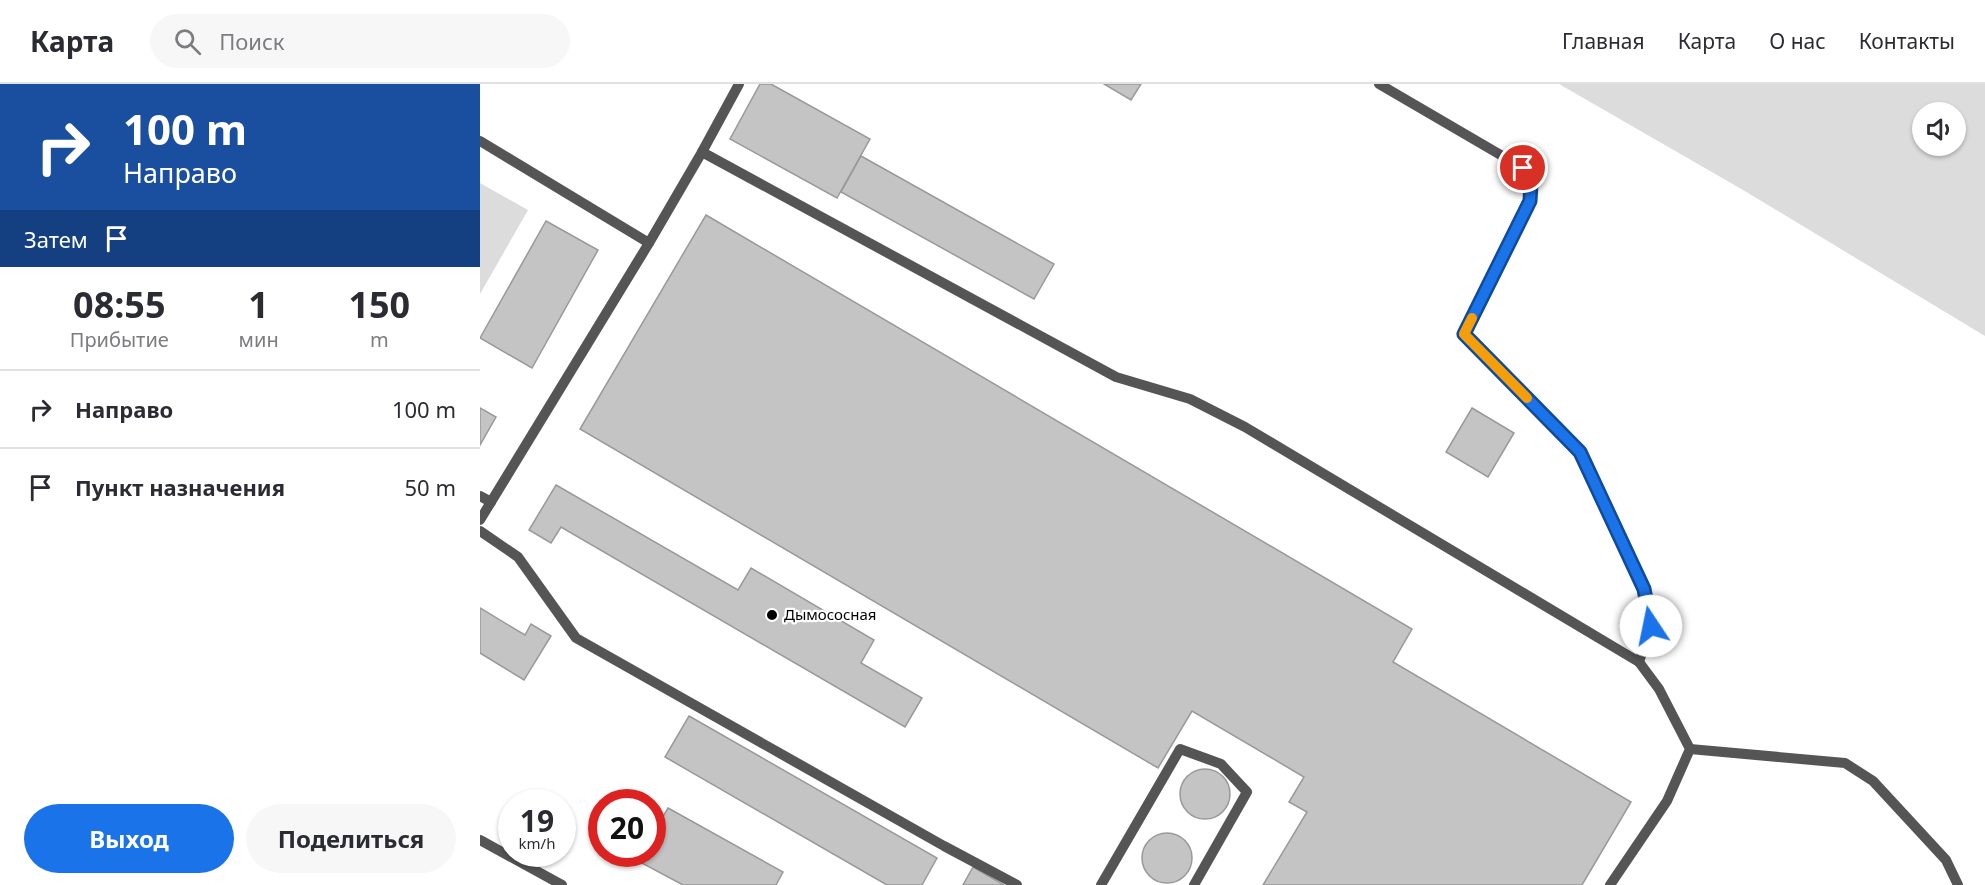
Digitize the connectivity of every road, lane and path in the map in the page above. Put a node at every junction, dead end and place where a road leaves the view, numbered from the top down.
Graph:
1 (739, 84) edge
2 (1379, 84) edge
3 (480, 141) edge
4 (702, 152) junction
5 (649, 243) junction
6 (480, 496) edge
7 (491, 502) junction
8 (480, 520) edge
9 (480, 531) edge
10 (1639, 662) junction
11 (1690, 749) junction
12 (480, 840) edge
13 (562, 885) edge
14 (1017, 885) edge
15 (1101, 885) edge
16 (1194, 885) edge
17 (1610, 885) edge
18 (1958, 885) edge

1 - 4 lane
2 - 10 lane
3 - 5 lane
4 - 5 lane
4 - 10 lane
5 - 7 lane
6 - 7 lane
7 - 8 lane
9 - 14 lane
10 - 11 lane
11 - 17 lane
11 - 18 lane
12 - 13 lane
15 - 16 lane

